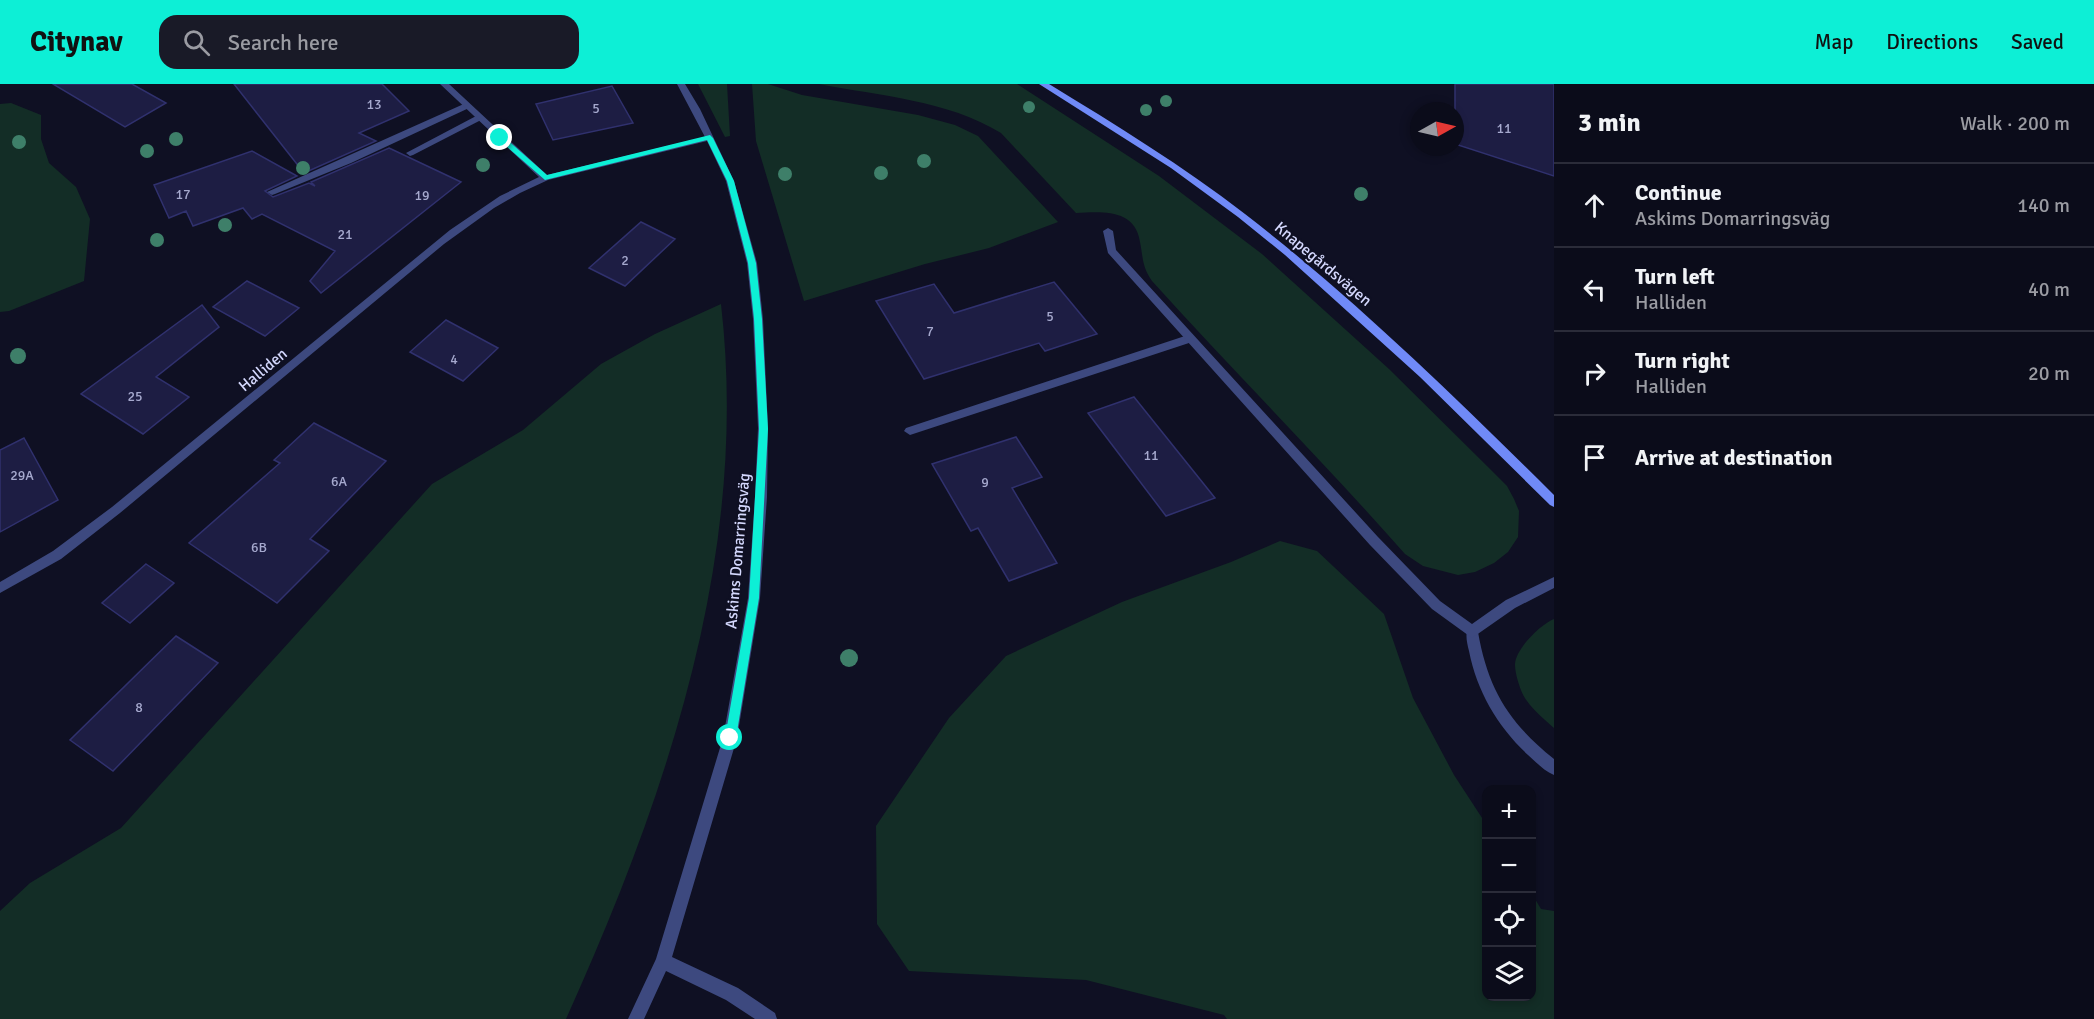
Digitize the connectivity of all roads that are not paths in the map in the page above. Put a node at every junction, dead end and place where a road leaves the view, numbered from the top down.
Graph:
1 (681, 84) edge
2 (1043, 84) edge
3 (449, 85) edge
4 (465, 106) junction
5 (478, 118) junction
6 (710, 138) junction
7 (410, 153) dead end
8 (545, 178) junction
9 (272, 192) dead end
10 (1108, 231) dead end
11 (1188, 339) junction
12 (910, 431) dead end
13 (1554, 502) edge
14 (1554, 582) edge
15 (0, 588) edge
16 (1472, 632) junction
17 (1554, 768) edge
18 (663, 961) junction
19 (636, 1019) edge
20 (769, 1019) edge

1 - 6 street, Askims Domarringsväg
2 - 13 street, Knapegårdsvägen
3 - 4 street
4 - 5 street
4 - 9 street
5 - 7 street
5 - 8 street
6 - 8 street, Halliden
6 - 18 street, Askims Domarringsväg
8 - 15 street, Halliden
10 - 11 street
11 - 12 street
11 - 16 street
14 - 16 street
16 - 17 street
18 - 19 street, Askims Domarringsväg
18 - 20 street

